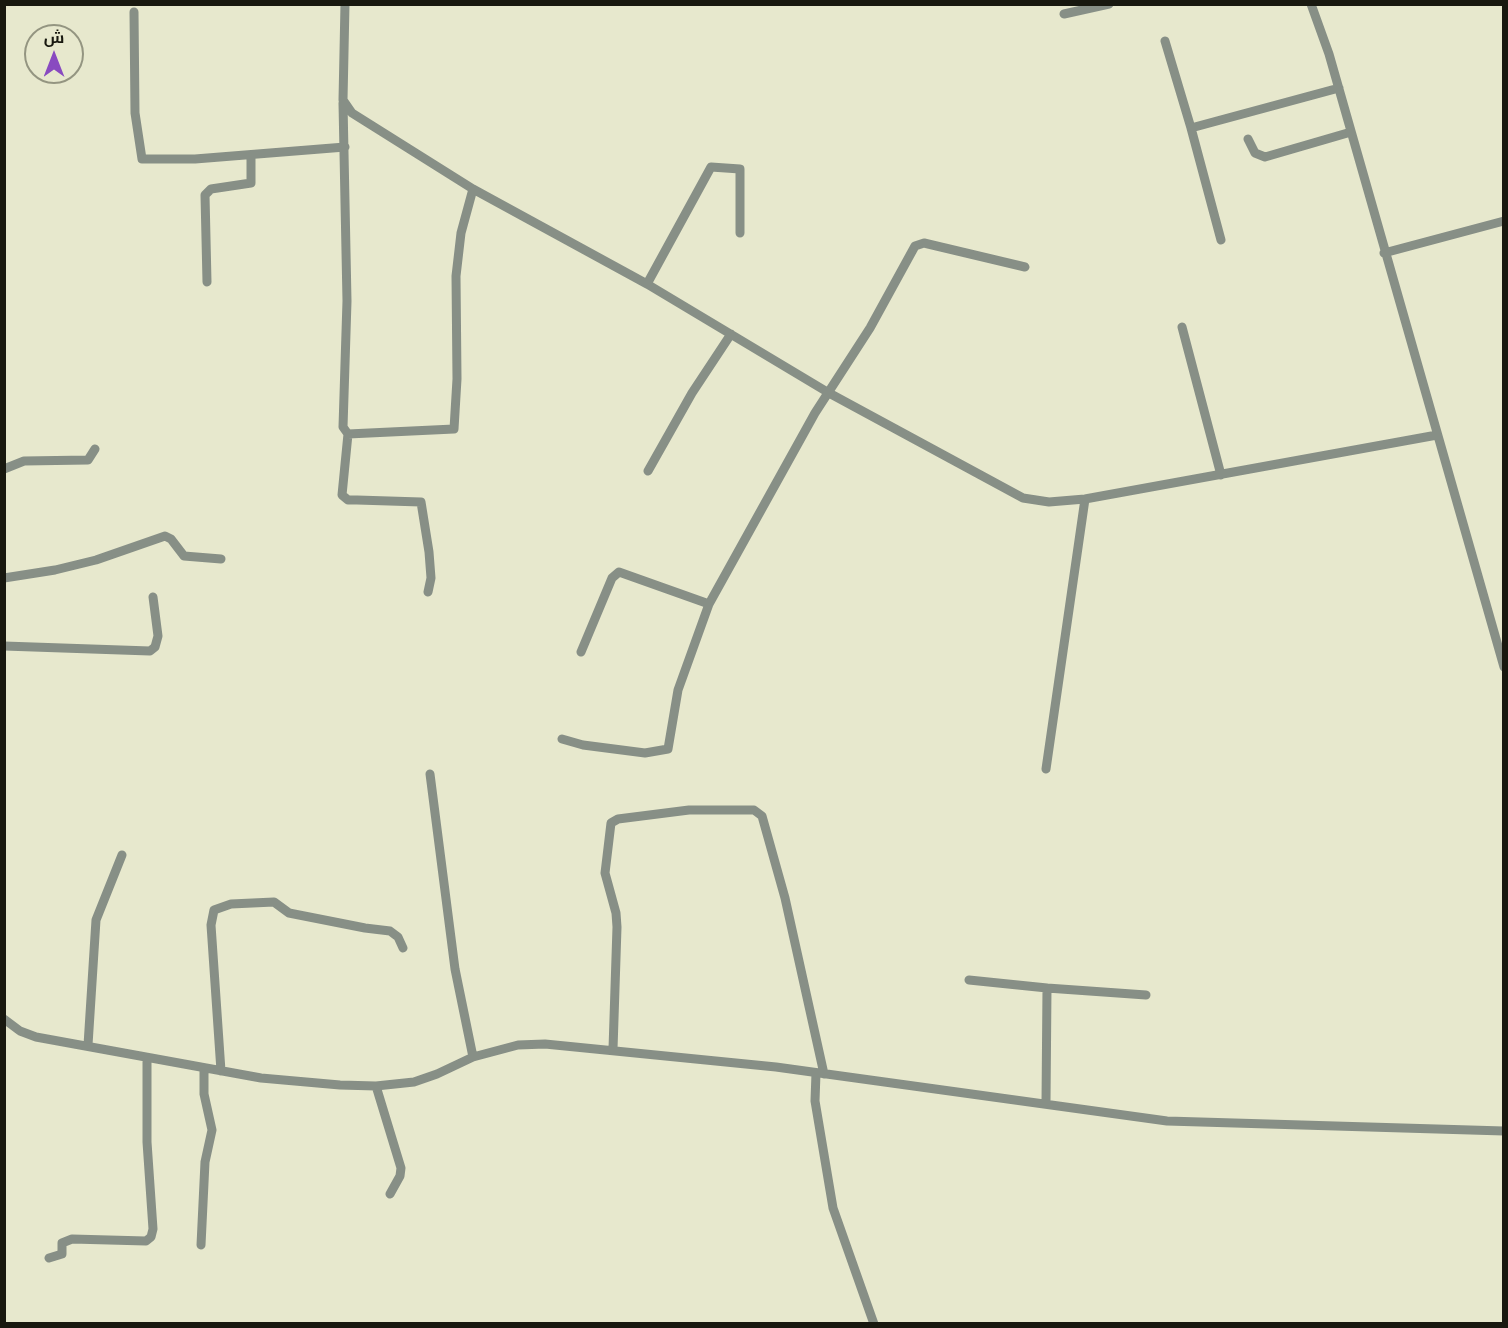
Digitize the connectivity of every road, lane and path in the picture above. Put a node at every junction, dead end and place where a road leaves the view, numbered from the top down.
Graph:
1 (345, 4) edge
2 (1109, 4) edge
3 (1325, 4) edge
4 (1312, 6) edge
5 (134, 12) dead end
6 (1064, 15) dead end
7 (1165, 41) dead end
8 (1339, 88) junction
9 (343, 100) junction
10 (1191, 128) junction
11 (1351, 132) junction
12 (1248, 139) dead end
13 (345, 147) junction
14 (250, 154) junction
15 (472, 189) junction
16 (1503, 221) edge
17 (740, 233) dead end
18 (1221, 240) dead end
19 (1384, 253) junction
20 (1025, 267) dead end
21 (207, 282) dead end
22 (647, 284) junction
23 (1182, 327) dead end
24 (731, 334) junction
25 (829, 393) junction
26 (348, 434) junction
27 (1437, 435) junction
28 (95, 449) dead end
29 (4, 469) edge
30 (648, 471) dead end
31 (1221, 475) junction
32 (1085, 499) junction
33 (221, 559) dead end
34 (4, 578) edge
35 (428, 592) dead end
36 (153, 597) dead end
37 (709, 604) junction
38 (4, 646) edge
39 (581, 652) dead end
40 (1503, 667) edge
41 (562, 739) dead end
42 (1046, 769) dead end
43 (430, 774) dead end
44 (122, 855) dead end
45 (403, 948) dead end
46 (969, 980) dead end
47 (1047, 988) junction
48 (1146, 995) dead end
49 (4, 1019) edge
50 (88, 1045) junction
51 (613, 1049) junction
52 (473, 1057) junction
53 (147, 1058) junction
54 (204, 1068) junction
55 (221, 1071) junction
56 (820, 1073) junction
57 (376, 1086) junction
58 (1046, 1102) junction
59 (1503, 1131) edge
60 (390, 1194) dead end
61 (201, 1245) dead end
62 (49, 1257) dead end
63 (874, 1323) edge

1 - 9 street
2 - 6 street
3 - 4 street
4 - 8 street
5 - 14 street
7 - 10 street
8 - 10 street
8 - 11 street
9 - 13 street
9 - 15 street
10 - 18 street
11 - 12 street
11 - 19 street
13 - 14 street
13 - 26 street
14 - 21 street
15 - 22 street
15 - 26 street
16 - 19 street
17 - 22 street
19 - 27 street
20 - 25 street
22 - 24 street
23 - 31 street
24 - 25 street
24 - 30 street
25 - 32 street
25 - 37 street
26 - 35 street
27 - 31 street
27 - 40 street
28 - 29 street
31 - 32 street
32 - 42 street
33 - 34 street
36 - 38 street
37 - 39 street
37 - 41 street
43 - 52 street
44 - 50 street
45 - 55 street
46 - 47 street
47 - 48 street
47 - 58 street
49 - 50 street
50 - 53 street
51 - 52 street
51 - 56 street
51 - 56 street
52 - 57 street
53 - 54 street
53 - 62 street
54 - 55 street
54 - 61 street
55 - 57 street
56 - 58 street
56 - 63 street
57 - 60 street
58 - 59 street

